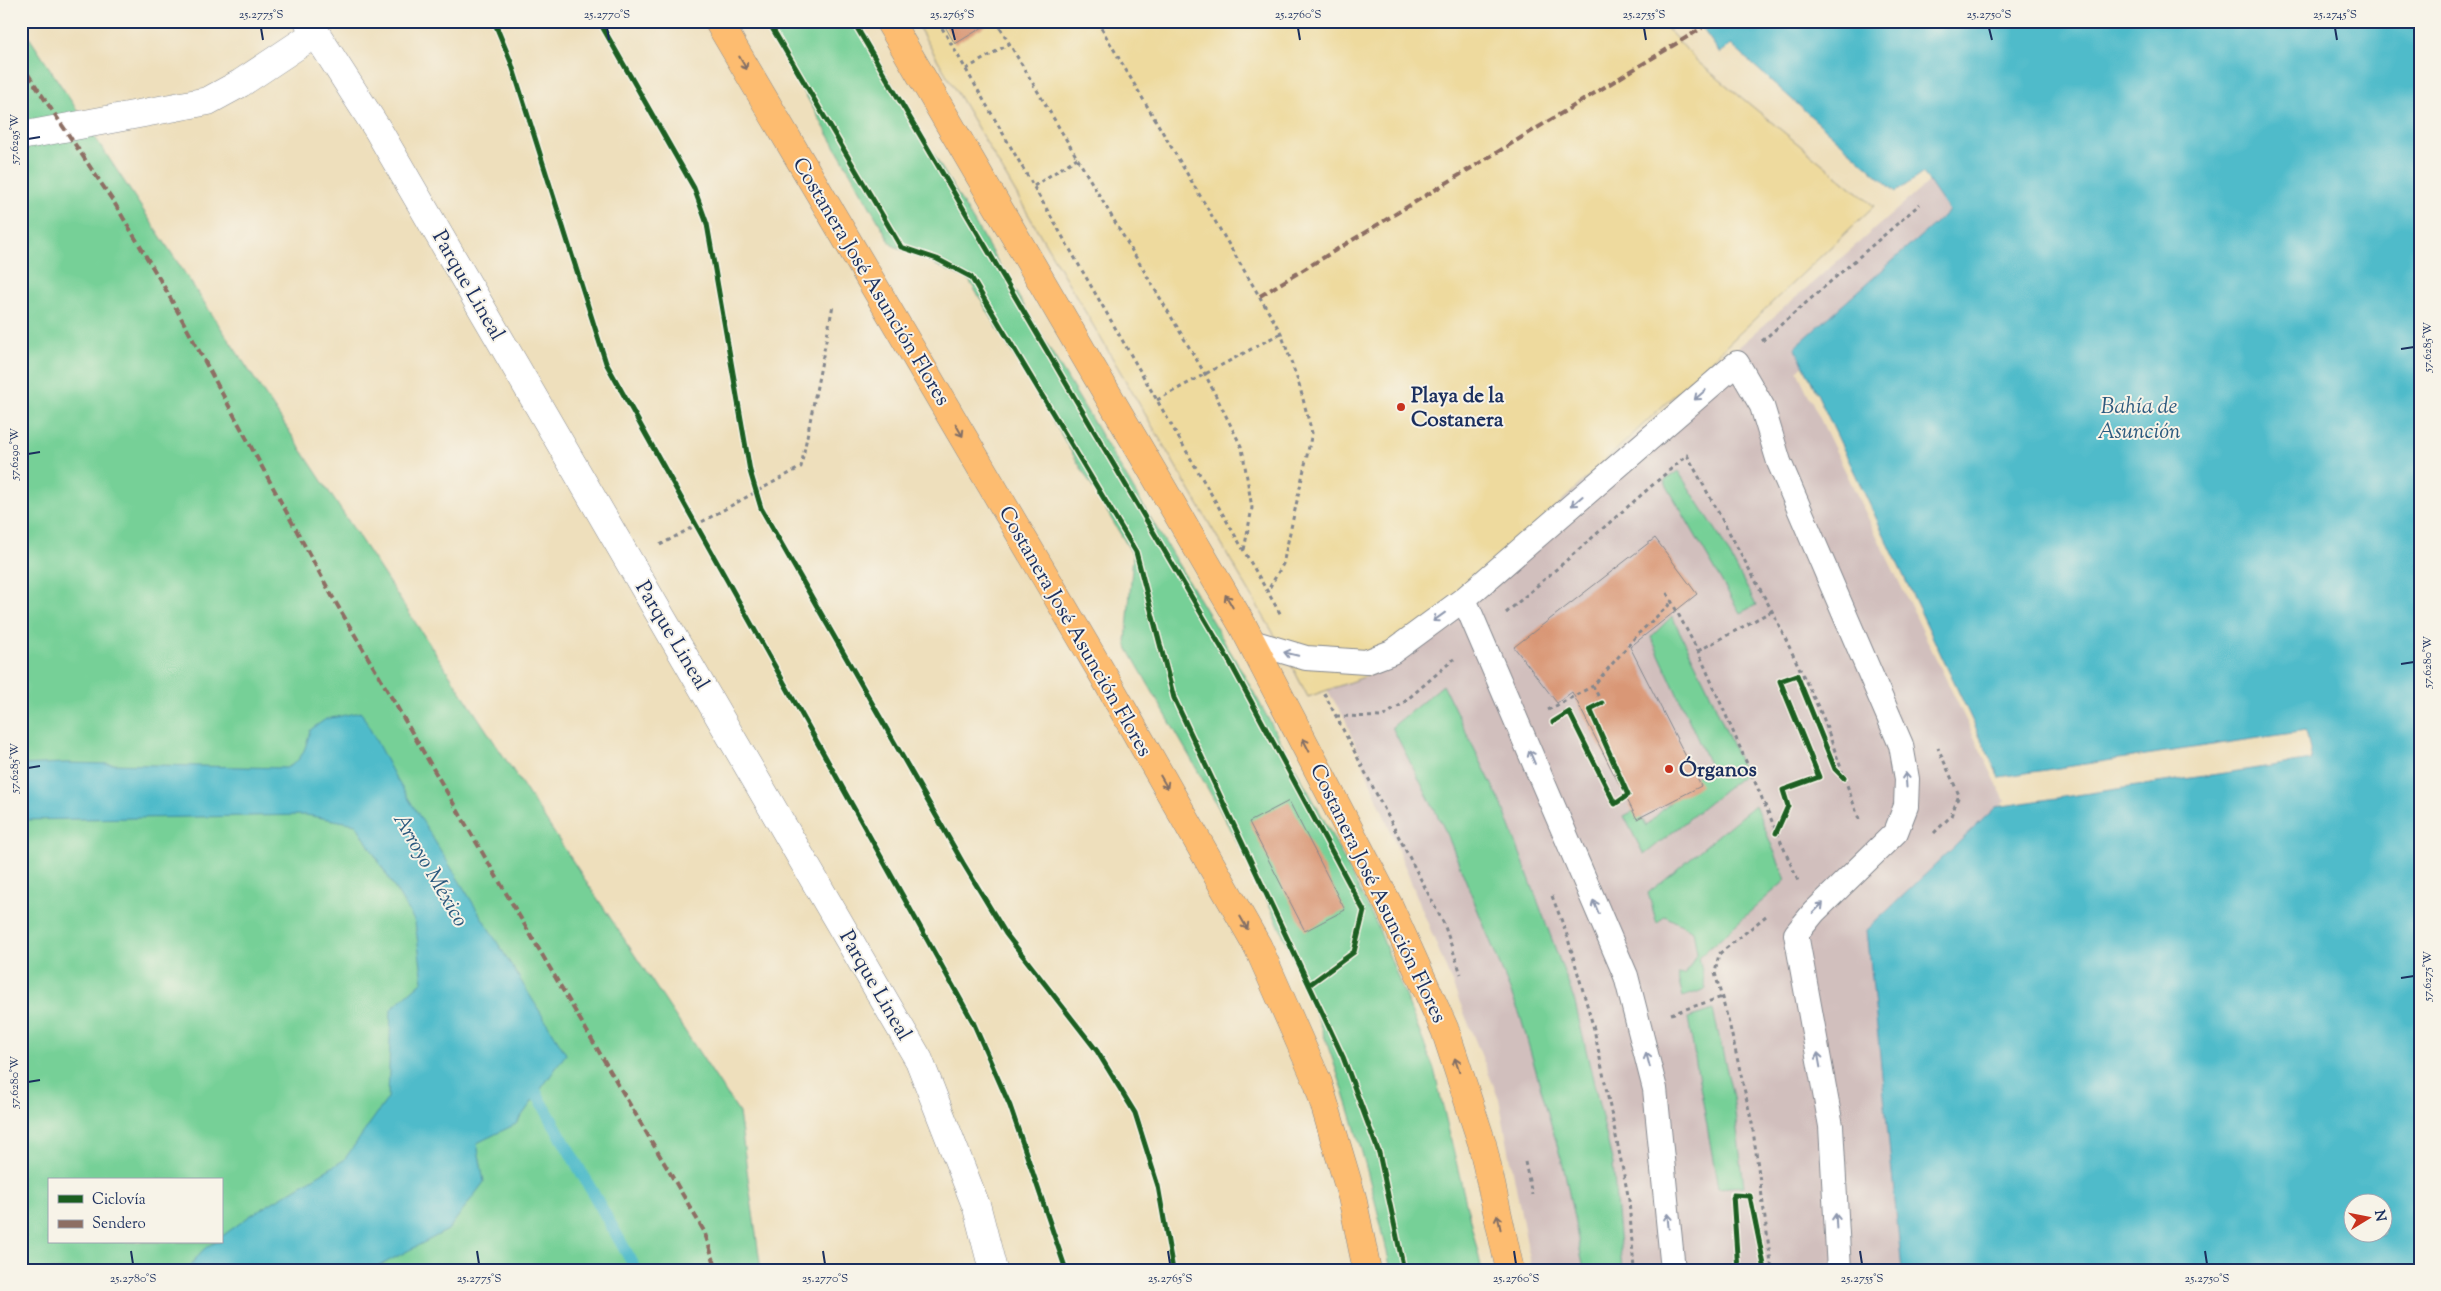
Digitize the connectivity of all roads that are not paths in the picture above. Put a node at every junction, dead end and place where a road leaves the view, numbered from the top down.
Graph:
1 (718, 21) edge
2 (889, 21) edge
3 (312, 27) edge
4 (21, 136) edge
5 (1464, 599) junction
6 (1252, 642) junction
7 (993, 1270) edge
8 (1367, 1270) edge
9 (1510, 1270) edge
10 (1673, 1270) edge
11 (1839, 1270) edge

1 -> 8 highway, Costanera José Asunción Flores
6 -> 2 highway, Costanera José Asunción Flores
3 - 4 street
3 - 7 street, Parque Lineal
5 -> 6 lane
10 -> 5 lane
11 -> 5 lane
9 -> 6 highway, Costanera José Asunción Flores

